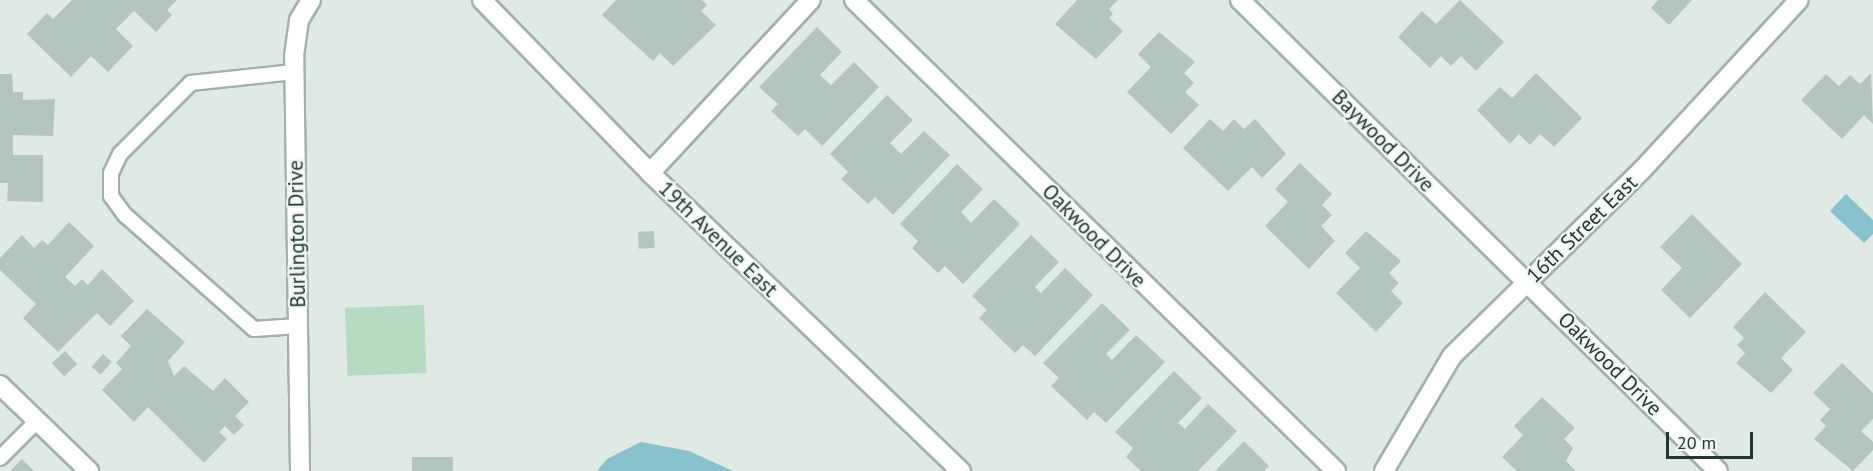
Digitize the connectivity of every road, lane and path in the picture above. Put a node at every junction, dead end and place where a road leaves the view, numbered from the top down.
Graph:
1 (311, 0) edge
2 (482, 0) edge
3 (811, 0) edge
4 (854, 0) edge
5 (1240, 0) edge
6 (1799, 0) edge
7 (294, 72) junction
8 (650, 173) junction
9 (1527, 282) junction
10 (298, 326) junction
11 (0, 385) edge
12 (37, 421) junction
13 (0, 458) edge
14 (88, 471) edge
15 (300, 471) edge
16 (961, 471) edge
17 (1335, 471) edge
18 (1384, 471) edge
19 (1718, 471) edge

1 - 7 street, Burlington Drive
2 - 8 street, 19th Avenue East
3 - 8 street
4 - 17 street, Oakwood Drive
5 - 9 street, Baywood Drive
6 - 9 street, 16th Street East
7 - 10 street, Burlington Drive
7 - 10 lane
8 - 16 street, 19th Avenue East
9 - 18 street, 16th Street East
9 - 19 street, Oakwood Drive
10 - 15 street, Burlington Drive
11 - 12 street
12 - 13 lane
12 - 14 street

